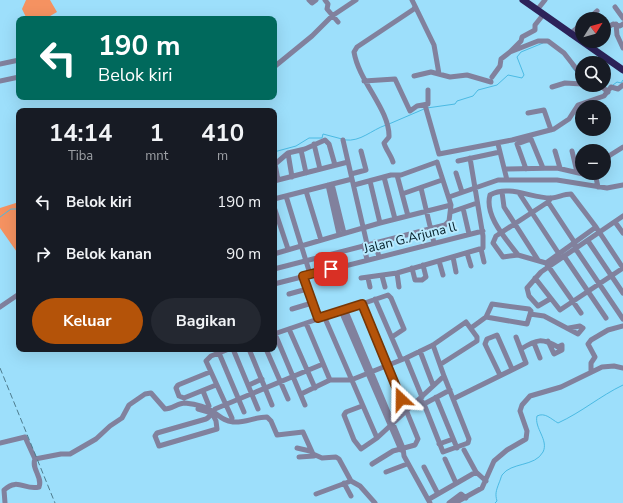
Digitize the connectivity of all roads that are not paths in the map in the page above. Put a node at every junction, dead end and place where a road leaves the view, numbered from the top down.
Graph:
1 (309, 0) edge
2 (316, 0) edge
3 (325, 0) edge
4 (356, 0) edge
5 (412, 0) edge
6 (523, 0) edge
7 (544, 0) edge
8 (415, 6) junction
9 (615, 7) dead end
10 (537, 10) junction
11 (543, 15) junction
12 (332, 16) junction
13 (623, 18) edge
14 (338, 22) dead end
15 (616, 24) junction
16 (623, 24) edge
17 (611, 25) edge
18 (575, 30) edge
19 (570, 34) junction
20 (575, 36) edge
21 (595, 48) edge
22 (623, 48) edge
23 (510, 52) junction
24 (16, 61) edge
25 (0, 64) edge
26 (277, 65) edge
27 (575, 67) edge
28 (623, 70) edge
29 (439, 74) junction
30 (414, 76) dead end
31 (16, 78) edge
32 (0, 81) edge
33 (364, 81) junction
34 (575, 84) edge
35 (623, 85) edge
36 (552, 87) dead end
37 (611, 87) edge
38 (428, 90) dead end
39 (608, 92) edge
40 (425, 105) junction
41 (528, 113) dead end
42 (551, 130) junction
43 (343, 140) dead end
44 (314, 144) junction
45 (498, 144) dead end
46 (623, 147) edge
47 (301, 150) junction
48 (361, 151) dead end
49 (555, 151) dead end
50 (500, 152) junction
51 (572, 152) dead end
52 (288, 153) junction
53 (611, 155) edge
54 (470, 158) junction
55 (458, 161) dead end
56 (277, 162) edge
57 (348, 162) junction
58 (393, 162) dead end
59 (575, 164) edge
60 (335, 166) junction
61 (543, 168) junction
62 (560, 168) junction
63 (320, 169) junction
64 (505, 169) junction
65 (526, 169) junction
66 (306, 172) junction
67 (575, 172) edge
68 (456, 173) dead end
69 (397, 175) junction
70 (292, 177) junction
71 (384, 177) junction
72 (352, 179) junction
73 (442, 180) junction
74 (507, 180) junction
75 (597, 180) edge
76 (277, 181) edge
77 (370, 181) junction
78 (330, 185) junction
79 (623, 185) edge
80 (598, 187) junction
81 (421, 188) junction
82 (475, 188) junction
83 (306, 191) junction
84 (462, 192) junction
85 (502, 192) junction
86 (519, 193) junction
87 (402, 194) junction
88 (286, 196) junction
89 (449, 197) junction
90 (277, 198) edge
91 (549, 200) junction
92 (477, 203) junction
93 (451, 205) junction
94 (464, 208) junction
95 (426, 211) junction
96 (451, 212) junction
97 (531, 214) junction
98 (408, 216) junction
99 (623, 216) edge
100 (277, 217) edge
101 (395, 219) junction
102 (615, 222) junction
103 (380, 223) junction
104 (515, 224) junction
105 (364, 227) junction
106 (596, 227) junction
107 (431, 228) junction
108 (482, 231) junction
109 (502, 233) junction
110 (600, 233) junction
111 (623, 233) edge
112 (342, 234) junction
113 (469, 234) junction
114 (321, 240) junction
115 (588, 241) junction
116 (375, 242) junction
117 (575, 242) junction
118 (434, 243) junction
119 (366, 245) junction
120 (300, 246) junction
121 (576, 248) junction
122 (481, 249) junction
123 (288, 250) junction
124 (277, 253) edge
125 (467, 253) junction
126 (559, 254) junction
127 (518, 255) junction
128 (564, 256) junction
129 (379, 257) junction
130 (453, 257) junction
131 (304, 260) junction
132 (367, 260) junction
133 (538, 260) junction
134 (439, 261) junction
135 (484, 262) dead end
136 (423, 265) junction
137 (548, 265) junction
138 (470, 266) dead end
139 (277, 268) edge
140 (412, 268) junction
141 (623, 268) edge
142 (456, 272) dead end
143 (397, 273) junction
144 (310, 274) junction
145 (443, 275) dead end
146 (303, 276) junction
147 (382, 276) junction
148 (612, 276) junction
149 (361, 278) dead end
150 (368, 278) junction
151 (535, 278) junction
152 (277, 283) edge
153 (600, 284) junction
154 (385, 287) dead end
155 (399, 287) dead end
156 (370, 288) dead end
157 (307, 289) junction
158 (588, 292) junction
159 (623, 293) edge
160 (289, 294) dead end
161 (16, 296) edge
162 (375, 299) junction
163 (550, 299) junction
164 (574, 302) junction
165 (312, 303) junction
166 (362, 304) junction
167 (0, 307) edge
168 (292, 309) dead end
169 (343, 310) junction
170 (581, 313) dead end
171 (530, 314) junction
172 (324, 316) junction
173 (486, 317) junction
174 (318, 318) junction
175 (606, 318) dead end
176 (623, 319) edge
177 (306, 323) junction
178 (623, 326) edge
179 (471, 328) junction
180 (569, 328) dead end
181 (289, 329) junction
182 (277, 333) edge
183 (392, 337) junction
184 (516, 337) dead end
185 (277, 339) edge
186 (548, 341) dead end
187 (534, 343) junction
188 (433, 345) junction
189 (521, 349) junction
190 (420, 351) junction
191 (234, 352) edge
192 (250, 352) edge
193 (267, 352) edge
194 (219, 353) joint
195 (404, 358) junction
196 (540, 358) dead end
197 (323, 364) junction
198 (387, 364) junction
199 (441, 364) junction
200 (623, 368) edge
201 (512, 369) junction
202 (307, 371) junction
203 (210, 372) junction
204 (369, 372) junction
205 (591, 372) junction
206 (348, 373) junction
207 (500, 375) junction
208 (293, 376) junction
209 (445, 378) junction
210 (262, 379) junction
211 (339, 379) junction
212 (330, 380) junction
213 (351, 380) junction
214 (280, 382) junction
215 (216, 385) junction
216 (248, 385) junction
217 (434, 385) junction
218 (265, 388) junction
219 (315, 388) junction
220 (450, 390) junction
221 (203, 391) junction
222 (252, 394) junction
223 (301, 394) junction
224 (436, 397) junction
225 (453, 398) junction
226 (239, 399) junction
227 (288, 399) dead end
228 (422, 401) junction
229 (225, 405) junction
230 (272, 405) dead end
231 (305, 405) dead end
232 (209, 406) dead end
233 (362, 406) junction
234 (198, 409) dead end
235 (258, 409) dead end
236 (406, 411) junction
237 (212, 412) junction
238 (244, 412) dead end
239 (232, 418) dead end
240 (391, 425) junction
241 (377, 438) junction
242 (453, 439) junction
243 (0, 443) edge
244 (439, 444) junction
245 (297, 448) dead end
246 (457, 448) junction
247 (402, 450) junction
248 (464, 450) dead end
249 (310, 451) junction
250 (314, 456) junction
251 (299, 457) dead end
252 (35, 459) junction
253 (446, 460) dead end
254 (372, 464) dead end
255 (407, 464) junction
256 (424, 468) dead end
257 (386, 472) dead end
258 (476, 472) junction
259 (352, 481) junction
260 (486, 481) junction
261 (344, 483) junction
262 (456, 483) junction
263 (316, 494) dead end
264 (438, 494) junction
265 (351, 496) dead end
266 (466, 498) junction
267 (430, 500) edge
268 (5, 503) edge
269 (375, 503) edge
270 (449, 503) edge
271 (455, 503) edge

1 - 2 street
3 - 12 street
4 - 12 street
5 - 8 street
6 - 10 highway
7 - 10 street
8 - 29 street
8 - 33 street
9 - 13 street
10 - 11 highway
11 - 19 highway
11 - 23 street
12 - 14 street
12 - 26 street
15 - 16 street
15 - 17 street
15 - 22 street
18 - 19 street
19 - 20 highway
21 - 28 highway
23 - 27 street
23 - 29 street
24 - 25 street
29 - 30 street
31 - 32 street
33 - 40 street
33 - 58 street
34 - 36 street
35 - 37 street
38 - 40 street
39 - 42 street
40 - 42 street
41 - 42 street
43 - 57 street
44 - 47 street
44 - 60 street
44 - 63 street
45 - 50 street
46 - 53 street
47 - 52 street
47 - 66 street
48 - 72 street
49 - 62 street
50 - 54 street
50 - 64 street
51 - 59 street
52 - 56 street
52 - 70 street
54 - 55 street
54 - 82 street
57 - 60 street
57 - 72 street
60 - 63 street
61 - 62 street
61 - 65 street
61 - 65 street
62 - 67 street
63 - 66 street
64 - 65 street
64 - 74 street
66 - 70 street
68 - 84 street
69 - 71 street
69 - 73 street
69 - 87 street
70 - 76 street
71 - 77 street
71 - 101 street
72 - 77 street
72 - 78 street
72 - 105 street
73 - 81 street
73 - 89 street
74 - 80 street
74 - 82 street
75 - 80 street
77 - 103 street
78 - 83 street
78 - 112 street
79 - 80 street
81 - 87 street
81 - 95 street
82 - 84 street
82 - 92 street
83 - 88 street
83 - 114 street
84 - 89 street
85 - 86 street
85 - 104 street
85 - 109 street
86 - 91 street
86 - 97 street
87 - 98 street
88 - 90 street
88 - 120 street
89 - 93 street
91 - 97 street
91 - 106 street
91 - 117 street
92 - 94 street
92 - 108 street
93 - 95 street
93 - 96 street
94 - 96 street
94 - 113 street
95 - 98 street
95 - 107 street
96 - 107 street
97 - 104 street
97 - 126 street
98 - 101 street
99 - 102 street
100 - 123 street
101 - 103 street
102 - 110 street
102 - 111 street
103 - 105 street
104 - 109 street
104 - 133 street
105 - 112 street
105 - 119 street
106 - 110 street
106 - 117 street
107 - 116 street
107 - 118 street
108 - 113 street, Jalan G.Arjuna ll
108 - 122 street
109 - 127 street
109 - 127 street
110 - 115 street
110 - 141 street
112 - 114 street
113 - 118 street, Jalan G.Arjuna ll
114 - 120 street
115 - 121 street
115 - 148 street
116 - 119 street
116 - 129 street
117 - 126 street
118 - 129 street, Jalan G.Arjuna ll
119 - 131 street
119 - 132 street
120 - 123 street
120 - 131 street
121 - 128 street
121 - 153 street
122 - 125 street
122 - 135 street
123 - 124 street
125 - 130 street
125 - 138 street
126 - 137 street
127 - 133 street
128 - 137 street
128 - 158 street
129 - 132 street, Jalan G.Arjuna ll
130 - 134 street
130 - 142 street
131 - 139 street
131 - 144 street
132 - 144 street, Jalan G.Arjuna ll
133 - 137 street
134 - 136 street
134 - 145 street
136 - 140 street
136 - 140 street
137 - 151 street
137 - 164 street
140 - 143 street
141 - 148 street
143 - 147 street
143 - 155 street
144 - 146 street, Jalan G.Arjuna ll
146 - 152 street, Jalan G.Arjuna ll
146 - 157 street
147 - 150 street
147 - 154 street
148 - 153 street
148 - 159 street
149 - 150 street
150 - 156 street
151 - 163 street
151 - 163 street
153 - 158 street
153 - 176 street
157 - 160 street
157 - 165 street
158 - 164 street
158 - 175 street
161 - 167 street
162 - 166 street
162 - 183 street
162 - 183 street
163 - 164 street
164 - 170 street
165 - 168 street
165 - 174 street
166 - 169 street
166 - 198 street
169 - 172 street
169 - 204 street
171 - 173 street
171 - 173 street
171 - 180 street
172 - 174 street
172 - 206 street
173 - 179 street
174 - 177 street
177 - 181 street
177 - 197 street
178 - 205 street
179 - 188 street
179 - 199 street
181 - 182 street
181 - 202 street
183 - 195 street
184 - 189 street
185 - 208 street
186 - 187 street
187 - 189 street
187 - 196 street
188 - 190 street
188 - 199 street
189 - 201 street
190 - 195 street
190 - 217 street
191 - 216 street
192 - 210 street
193 - 214 street
194 - 203 street
194 - 226 street
195 - 198 street
195 - 228 street
197 - 202 street
197 - 212 street
198 - 204 street
198 - 236 street
199 - 209 street
200 - 205 street
201 - 207 street
201 - 207 street
202 - 208 street
202 - 219 street
203 - 215 street
203 - 221 street
204 - 213 street
204 - 240 street
205 - 260 street
206 - 211 street
206 - 213 street
207 - 225 street
208 - 214 street
208 - 223 street
209 - 217 street
209 - 220 street
210 - 216 street
210 - 218 street
211 - 212 street
211 - 213 street
212 - 219 street
213 - 233 street
214 - 218 street
214 - 227 street
215 - 221 street
215 - 229 street
216 - 222 street
217 - 228 street
218 - 222 street
218 - 230 street
219 - 223 street
220 - 224 street
220 - 225 street
221 - 232 street
222 - 226 street
222 - 235 street
223 - 231 street
224 - 228 street
224 - 242 street
225 - 246 street
226 - 229 street
226 - 238 street
228 - 236 street
228 - 244 street
229 - 237 street
229 - 239 street
233 - 241 street
233 - 241 street
234 - 237 street
236 - 240 street
236 - 247 street
237 - 237 street
237 - 249 street
237 - 252 street
240 - 241 street
240 - 247 street
242 - 244 street
242 - 246 street
243 - 252 street
244 - 246 street
245 - 249 street
247 - 254 street
247 - 255 street
248 - 258 street
249 - 250 street
250 - 251 street
250 - 259 street
252 - 268 street
253 - 262 street
255 - 257 street
255 - 267 street
256 - 264 street
258 - 260 street
258 - 262 street
259 - 261 street
259 - 269 street
260 - 266 street
261 - 263 street
261 - 265 street
262 - 264 street
264 - 267 street
266 - 270 street
266 - 271 street

